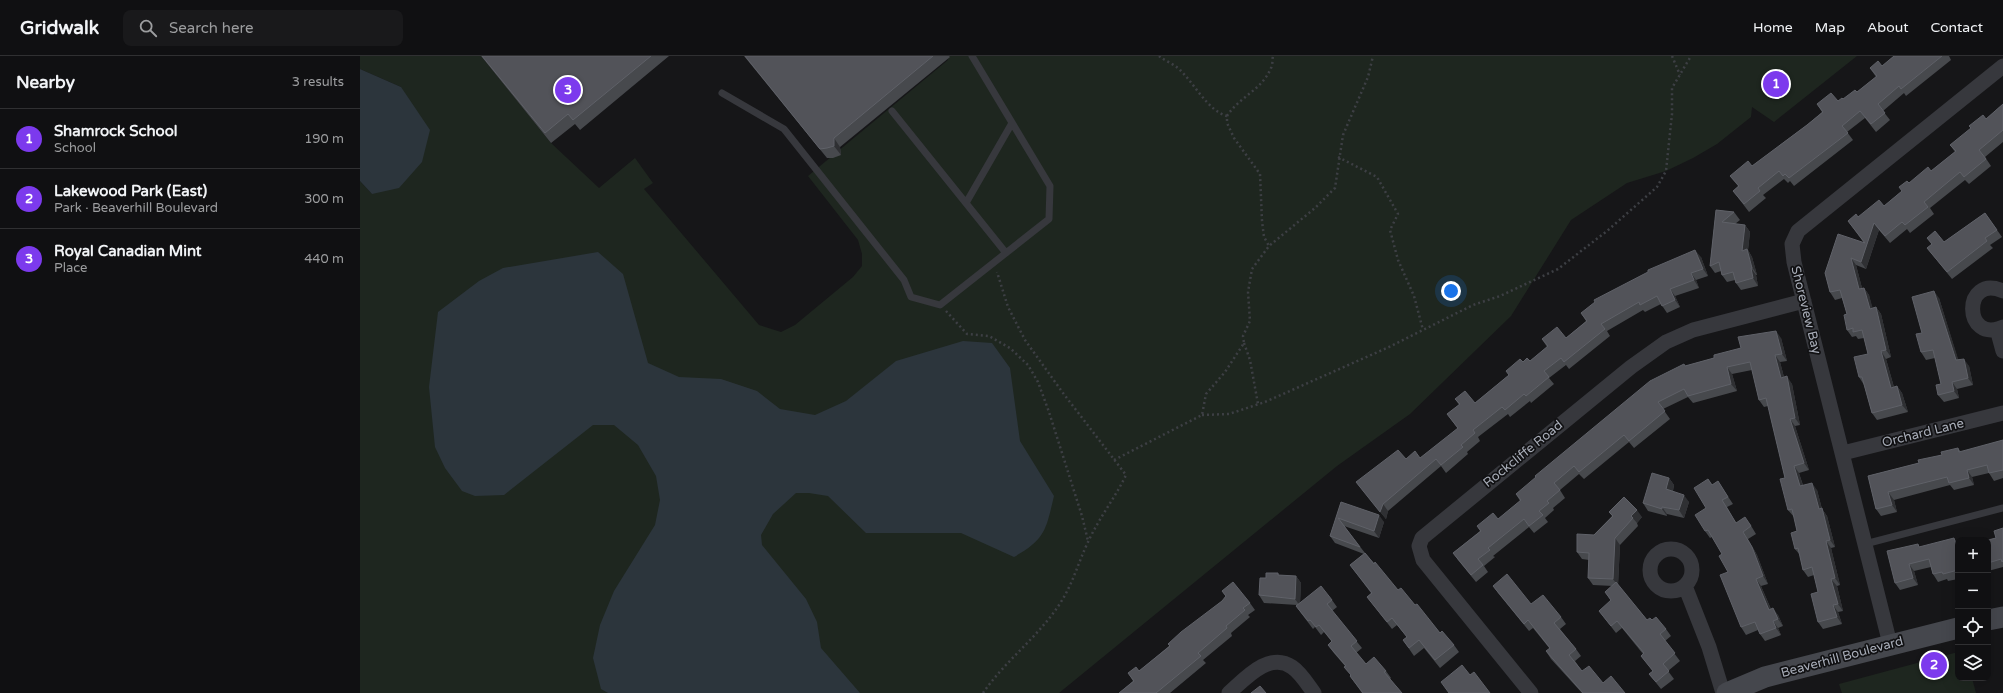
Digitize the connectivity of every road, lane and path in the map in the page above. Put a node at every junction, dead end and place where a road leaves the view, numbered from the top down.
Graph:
1 (972, 56) edge
2 (1159, 56) edge
3 (1273, 56) edge
4 (1373, 56) edge
5 (1672, 56) edge
6 (1691, 56) edge
7 (2003, 66) edge
8 (1680, 75) junction
9 (722, 93) dead end
10 (892, 111) dead end
11 (1226, 116) junction
12 (1012, 123) junction
13 (1338, 157) junction
14 (966, 203) junction
15 (1270, 246) junction
16 (1006, 252) junction
17 (994, 262) junction
18 (2003, 291) edge
19 (1804, 301) junction
20 (940, 305) junction
21 (2000, 328) edge
22 (1423, 330) junction
23 (1244, 342) junction
24 (2003, 351) edge
25 (1258, 404) junction
26 (2003, 413) edge
27 (1202, 415) junction
28 (1843, 453) junction
29 (1114, 460) junction
30 (2003, 508) edge
31 (1088, 542) junction
32 (1865, 544) junction
33 (1685, 586) dead end
34 (2003, 616) edge
35 (1991, 619) edge
36 (1955, 629) edge
37 (1890, 644) junction
38 (983, 693) edge
39 (1229, 693) edge
40 (1314, 693) edge
41 (1531, 693) edge
42 (1723, 693) edge
43 (1728, 693) edge

1 - 12 lane
2 - 11 path
3 - 11 path
4 - 13 path
5 - 8 path
6 - 8 path
7 - 19 street, Shoreview Bay
8 - 22 path
9 - 20 lane
10 - 14 lane
11 - 15 path
12 - 14 lane
12 - 16 lane
13 - 15 path
13 - 22 path
14 - 16 lane
15 - 23 path
16 - 17 lane
17 - 20 lane
17 - 29 path
18 - 21 street
19 - 28 street, Shoreview Bay
19 - 41 street, Rockcliffe Road
20 - 31 path
21 - 24 street
22 - 25 path
23 - 25 path
23 - 27 path
25 - 27 path
26 - 28 street, Orchard Lane
27 - 29 path
28 - 32 street, Shoreview Bay
29 - 31 path
30 - 32 lane
31 - 38 path
32 - 37 street, Shoreview Bay
33 - 42 street
34 - 35 street
36 - 37 street, Beaverhill Boulevard
37 - 43 street, Beaverhill Boulevard
39 - 40 street

